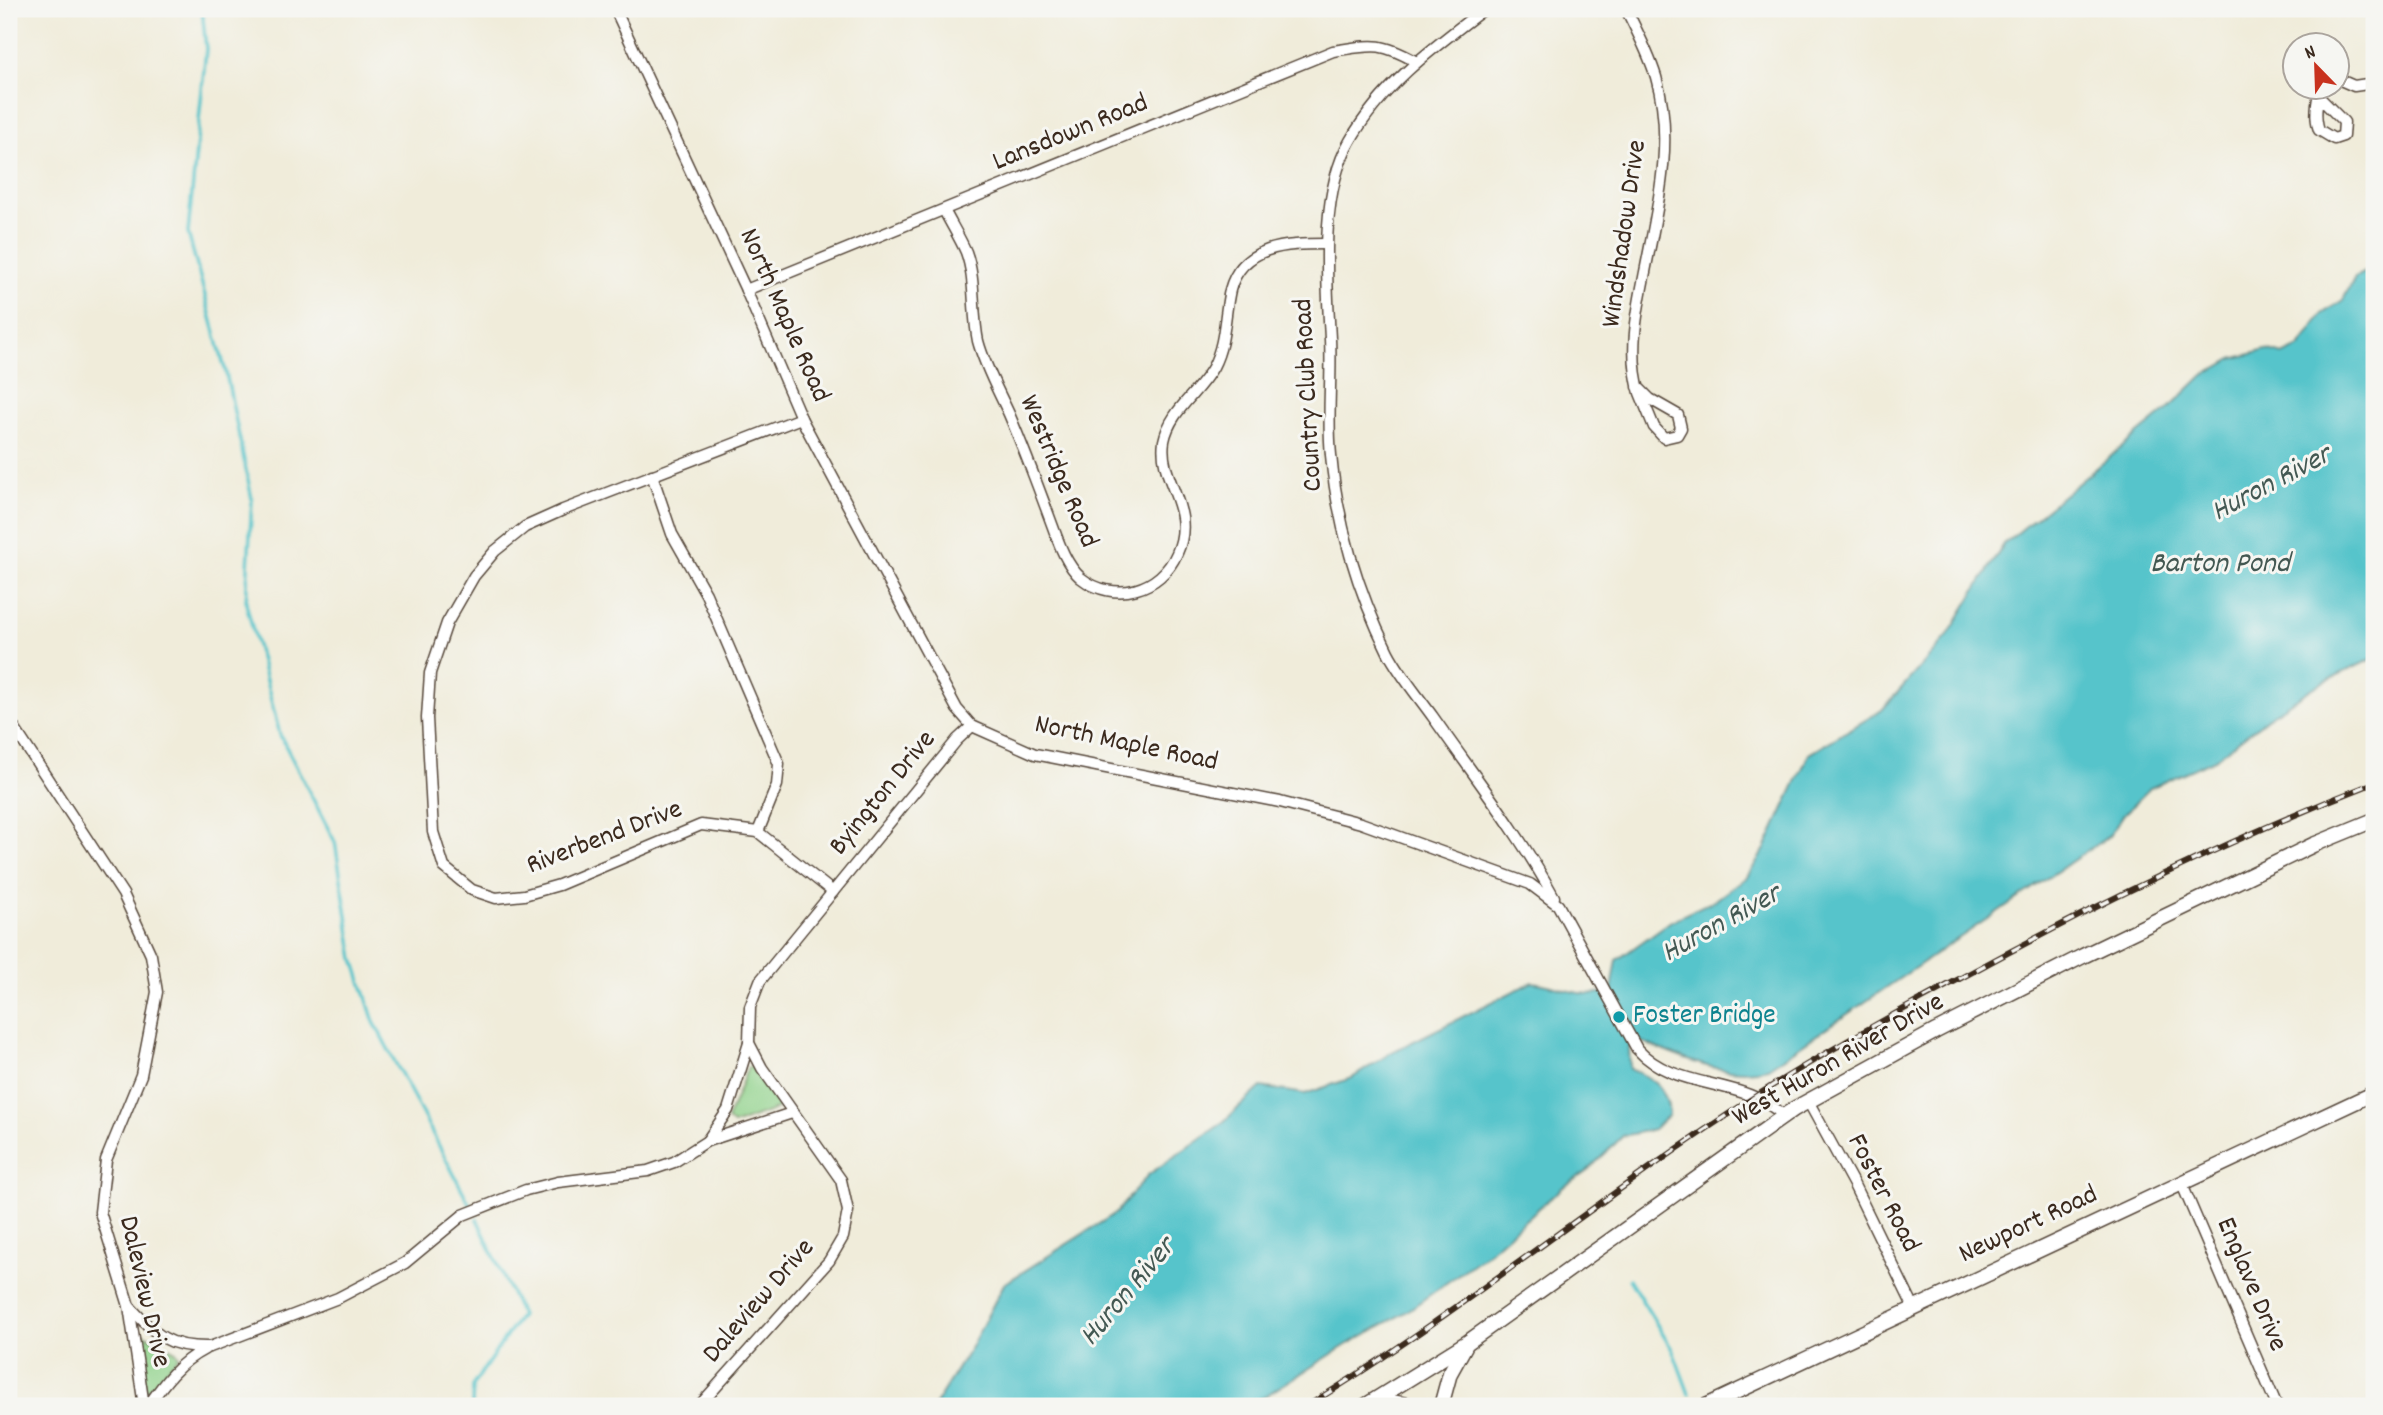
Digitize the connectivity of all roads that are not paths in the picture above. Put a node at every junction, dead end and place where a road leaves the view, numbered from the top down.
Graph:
1 (615, 9) edge
2 (1484, 9) edge
3 (1626, 9) edge
4 (1415, 61) junction
5 (2374, 82) edge
6 (2352, 85) edge
7 (944, 210) junction
8 (1325, 244) junction
9 (746, 290) junction
10 (1638, 387) junction
11 (801, 418) junction
12 (652, 475) junction
13 (9, 720) edge
14 (972, 726) junction
15 (2374, 820) edge
16 (758, 832) junction
17 (833, 892) junction
18 (1558, 905) junction
19 (749, 1044) junction
20 (2374, 1093) edge
21 (1808, 1101) junction
22 (792, 1113) junction
23 (1784, 1116) junction
24 (707, 1140) junction
25 (2181, 1182) junction
26 (129, 1306) junction
27 (1914, 1308) junction
28 (1468, 1342) junction
29 (210, 1347) junction
30 (146, 1406) edge
31 (699, 1406) edge
32 (1367, 1406) edge
33 (1413, 1406) edge
34 (1441, 1406) edge
35 (1706, 1406) edge
36 (2277, 1406) edge

1 - 9 street, North Maple Road
2 - 4 street, Country Club Road
3 - 10 street, Windshadow Drive
4 - 7 street, Lansdown Road
4 - 8 street, Country Club Road
5 - 6 street
7 - 8 street, Westridge Road
7 - 9 street, Lansdown Road
8 - 18 street, Country Club Road
9 - 11 street, North Maple Road
10 - 10 street, Windshadow Drive
11 - 12 street, Riverbend Drive
11 - 14 street, North Maple Road
12 - 16 street
12 - 16 street, Riverbend Drive
13 - 26 street, Daleview Drive
14 - 17 street, Byington Drive
14 - 18 street, North Maple Road
15 - 21 street, West Huron River Drive
16 - 17 street
17 - 19 street, Byington Drive
18 - 23 street, North Maple Road
19 - 22 street, Daleview Drive
19 - 24 street, Byington Drive
20 - 25 street, Newport Road
21 - 23 street, West Huron River Drive
21 - 27 street, Foster Road
22 - 24 street
22 - 31 street, Daleview Drive
23 - 28 street, West Huron River Drive
24 - 29 street
25 - 27 street, Newport Road
25 - 36 street, Englave Drive
26 - 29 street
26 - 30 street, Daleview Drive
27 - 35 street, Newport Road
28 - 32 street, West Huron River Drive
28 - 34 street
29 - 30 street
32 - 33 street

